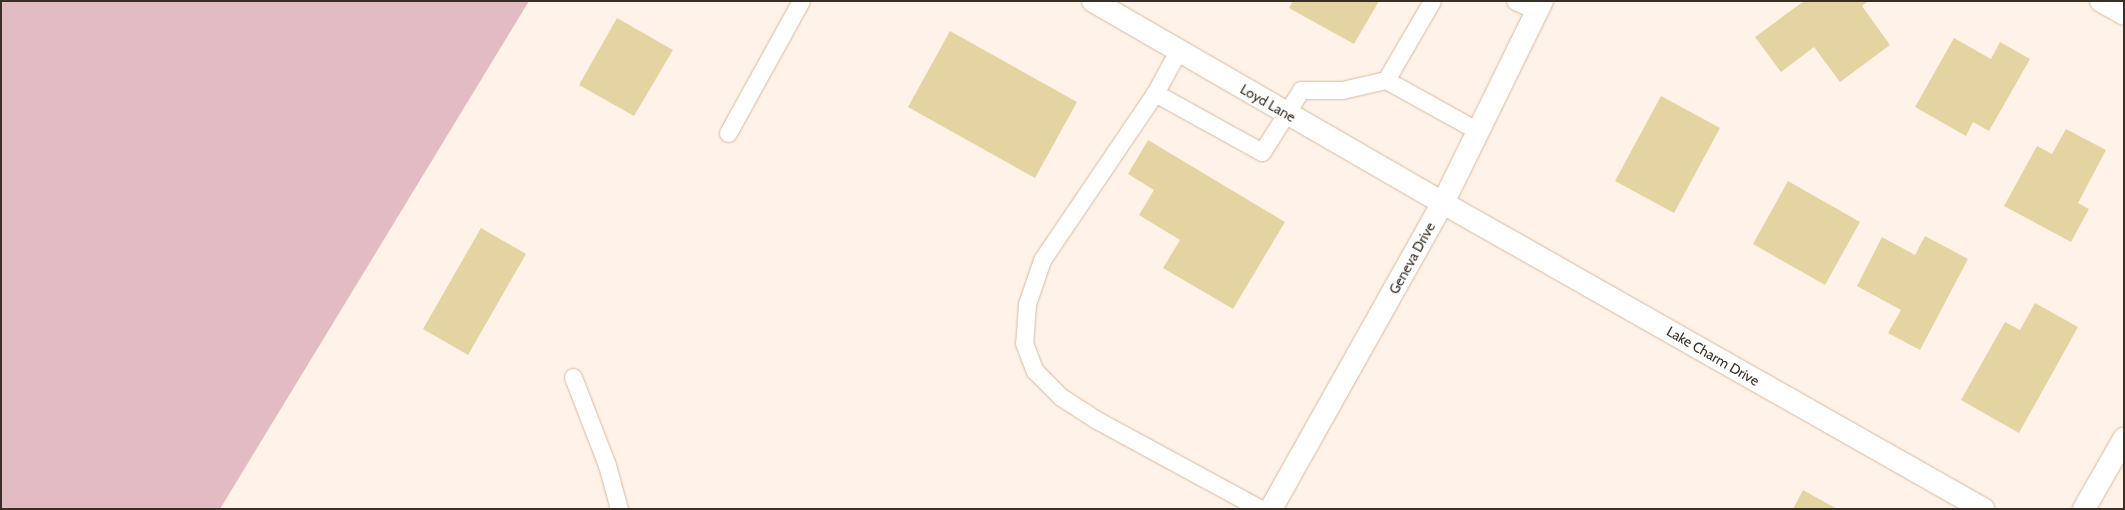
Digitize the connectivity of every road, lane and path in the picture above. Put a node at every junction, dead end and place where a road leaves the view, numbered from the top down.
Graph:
1 (801, 1) edge
2 (1093, 1) edge
3 (1432, 1) edge
4 (1515, 1) edge
5 (2101, 1) edge
6 (1539, 6) edge
7 (2124, 14) edge
8 (1178, 51) junction
9 (1386, 80) junction
10 (1155, 92) junction
11 (1286, 113) junction
12 (1478, 131) junction
13 (728, 133) dead end
14 (1443, 203) junction
15 (573, 377) dead end
16 (2124, 439) edge
17 (619, 509) edge
18 (1261, 509) edge
19 (1270, 509) edge
20 (1983, 509) edge
21 (2084, 509) edge

1 - 13 lane
2 - 8 street, Loyd Lane
3 - 9 lane
4 - 6 lane
5 - 7 street
6 - 12 street, Geneva Drive
8 - 10 lane
8 - 11 street, Loyd Lane
9 - 11 lane
9 - 12 lane
10 - 11 lane
10 - 18 lane
11 - 14 street, Loyd Lane
12 - 14 street, Geneva Drive
14 - 19 street, Geneva Drive
14 - 20 street, Lake Charm Drive
15 - 17 lane
16 - 21 street

